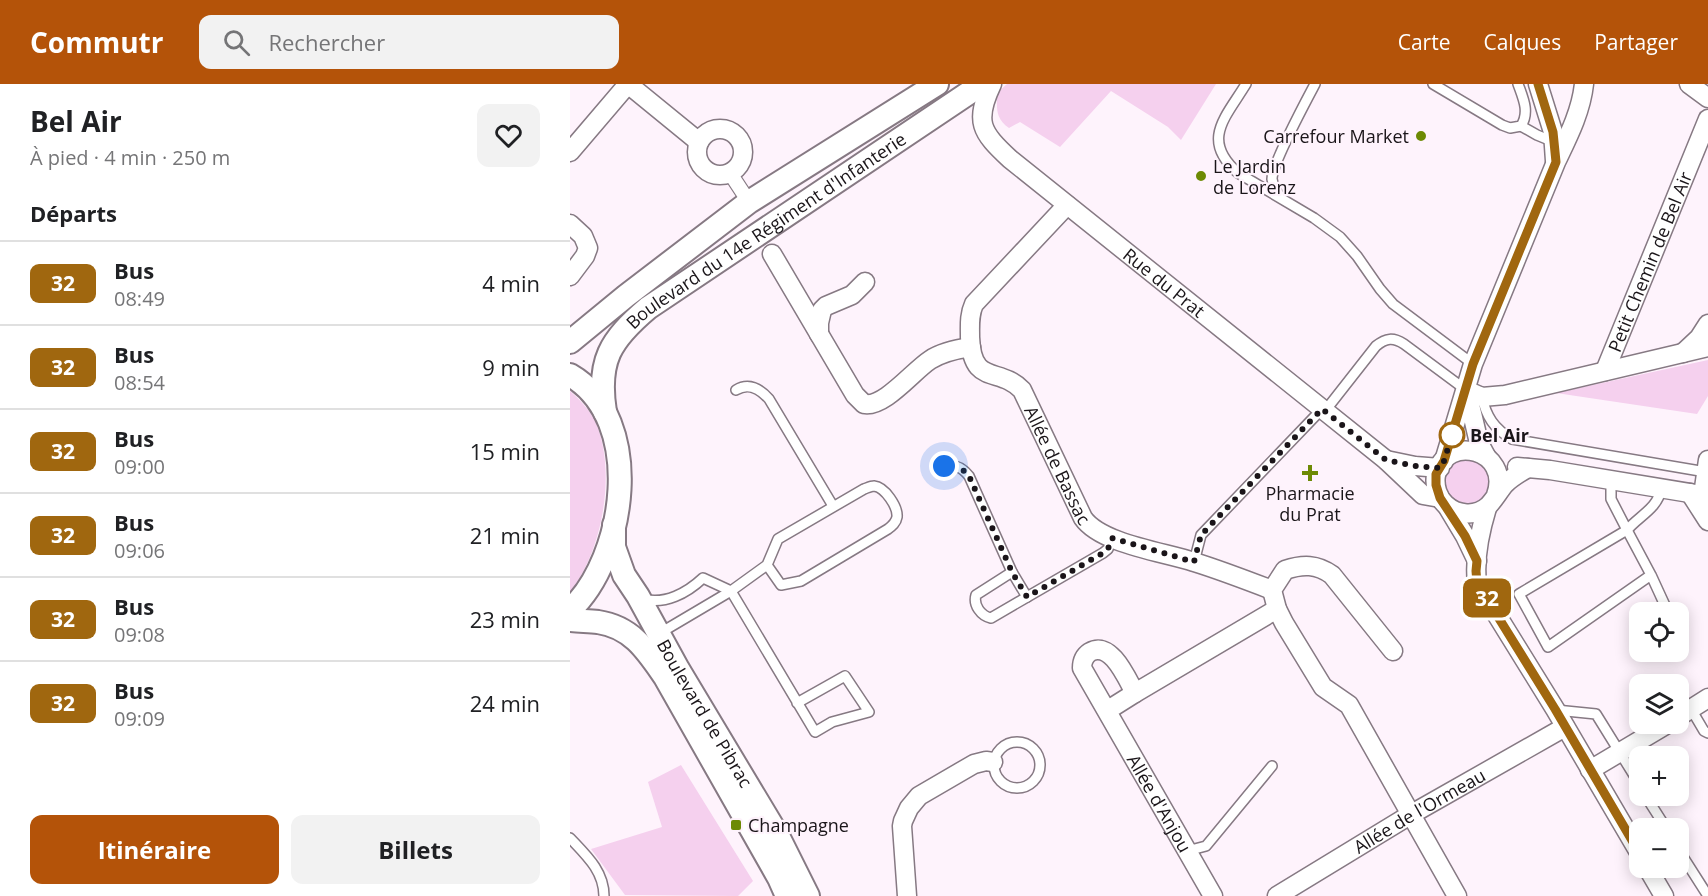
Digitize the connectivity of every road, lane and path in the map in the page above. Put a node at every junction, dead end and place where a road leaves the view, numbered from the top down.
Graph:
1 (628, 84) edge
2 (937, 84) edge
3 (982, 84) edge
4 (992, 84) edge
5 (1246, 84) edge
6 (1315, 84) edge
7 (1433, 84) edge
8 (1518, 84) edge
9 (1538, 84) edge
10 (1584, 84) edge
11 (1689, 84) edge
12 (1708, 98) edge
13 (1708, 119) edge
14 (1521, 126) junction
15 (1561, 140) junction
16 (699, 142) junction
17 (570, 152) edge
18 (730, 173) junction
19 (1283, 199) junction
20 (749, 202) junction
21 (1067, 205) junction
22 (570, 224) edge
23 (772, 254) dead end
24 (570, 276) edge
25 (865, 282) dead end
26 (1708, 324) edge
27 (819, 334) junction
28 (570, 342) edge
29 (971, 347) junction
30 (1708, 347) edge
31 (1683, 353) junction
32 (1473, 364) junction
33 (1605, 371) junction
34 (570, 375) edge
35 (736, 390) dead end
36 (1474, 394) junction
37 (1324, 410) junction
38 (605, 412) junction
39 (1489, 459) junction
40 (1386, 460) junction
41 (1442, 464) junction
42 (1707, 466) edge
43 (941, 467) dead end
44 (1528, 468) junction
45 (1611, 480) junction
46 (1661, 489) junction
47 (1700, 495) edge
48 (1492, 501) junction
49 (1443, 502) junction
50 (833, 506) junction
51 (1708, 521) edge
52 (614, 525) junction
53 (1627, 530) junction
54 (1112, 538) junction
55 (1477, 561) junction
56 (1194, 562) junction
57 (767, 565) junction
58 (1012, 572) junction
59 (1651, 575) junction
60 (1272, 590) junction
61 (731, 591) junction
62 (638, 597) junction
63 (1027, 597) junction
64 (1663, 602) edge
65 (1277, 609) junction
66 (570, 610) edge
67 (570, 620) edge
68 (648, 637) junction
69 (1393, 651) dead end
70 (1135, 693) junction
71 (1708, 698) edge
72 (797, 703) junction
73 (1555, 709) junction
74 (1108, 710) junction
75 (1689, 710) edge
76 (1689, 717) edge
77 (1565, 727) junction
78 (1708, 733) edge
79 (1651, 734) edge
80 (1620, 753) junction
81 (993, 762) junction
82 (1272, 766) dead end
83 (1629, 767) edge
84 (1590, 770) junction
85 (1410, 815) junction
86 (1629, 836) edge
87 (570, 837) edge
88 (1187, 851) junction
89 (1689, 866) edge
90 (1653, 878) edge
91 (604, 896) edge
92 (787, 896) edge
93 (808, 896) edge
94 (906, 896) edge
95 (1214, 896) edge
96 (1277, 896) edge
97 (1457, 896) edge
98 (1664, 896) edge
99 (1708, 896) edge

1 - 16 street
1 - 17 street
2 - 20 street, Boulevard du 14e Régiment d'Infanterie
3 - 38 street, Boulevard du 14e Régiment d'Infanterie
4 - 21 street, Rue du Prat
5 - 19 lane
6 - 19 lane
7 - 14 lane
8 - 14 lane
9 - 15 street
10 - 15 street
11 - 12 street
13 - 33 street, Petit Chemin de Bel Air
14 - 15 lane
15 - 32 street
16 - 18 street
16 - 18 street
18 - 20 street
19 - 32 lane
20 - 28 street, Boulevard du 14e Régiment d'Infanterie
21 - 29 street, Allée de Bassac
21 - 37 street, Rue du Prat
22 - 24 street
23 - 27 street
25 - 27 street
26 - 31 street
27 - 29 street
29 - 54 street, Allée de Bassac
30 - 31 street
31 - 33 street
32 - 36 street
33 - 36 street
34 - 38 street
35 - 50 lane
36 - 37 lane
36 - 39 street
36 - 41 street
36 - 42 lane
37 - 40 street, Rue du Prat
37 - 56 lane
38 - 52 street
39 - 41 street
39 - 44 street
39 - 48 street
40 - 41 street, Rue du Prat
40 - 49 street, Rue du Prat
41 - 49 street
42 - 47 street
43 - 58 lane
44 - 45 street
44 - 48 street
45 - 46 street
45 - 53 lane
46 - 47 street
46 - 53 lane
47 - 51 street
48 - 49 street
48 - 55 street
49 - 55 street
50 - 57 lane
50 - 57 lane
52 - 62 street, Boulevard de Pibrac
52 - 66 street
53 - 59 lane
53 - 59 lane
54 - 56 street, Allée de Bassac
54 - 63 lane
55 - 73 street
56 - 60 street, Allée de Bassac
57 - 61 lane
58 - 63 lane
58 - 63 lane
59 - 64 lane
60 - 65 street
60 - 69 street
61 - 62 lane
61 - 68 lane
61 - 72 lane
62 - 68 street, Boulevard de Pibrac
65 - 70 street
65 - 85 street
67 - 68 street, Boulevard de Pibrac
68 - 92 street, Boulevard de Pibrac
68 - 93 street, Boulevard de Pibrac
70 - 74 street
70 - 74 street, Allée d'Anjou
71 - 75 street
72 - 72 lane
73 - 77 street
73 - 80 lane
74 - 88 street, Allée d'Anjou
76 - 78 lane
77 - 84 street
77 - 85 street, Allée de l'Ormeau
79 - 80 street
80 - 83 lane
80 - 84 street
81 - 81 lane
81 - 94 street
82 - 88 lane
84 - 86 street
85 - 96 street, Allée de l'Ormeau
85 - 97 street
87 - 91 lane
88 - 95 street, Allée d'Anjou
89 - 99 lane
90 - 98 street

